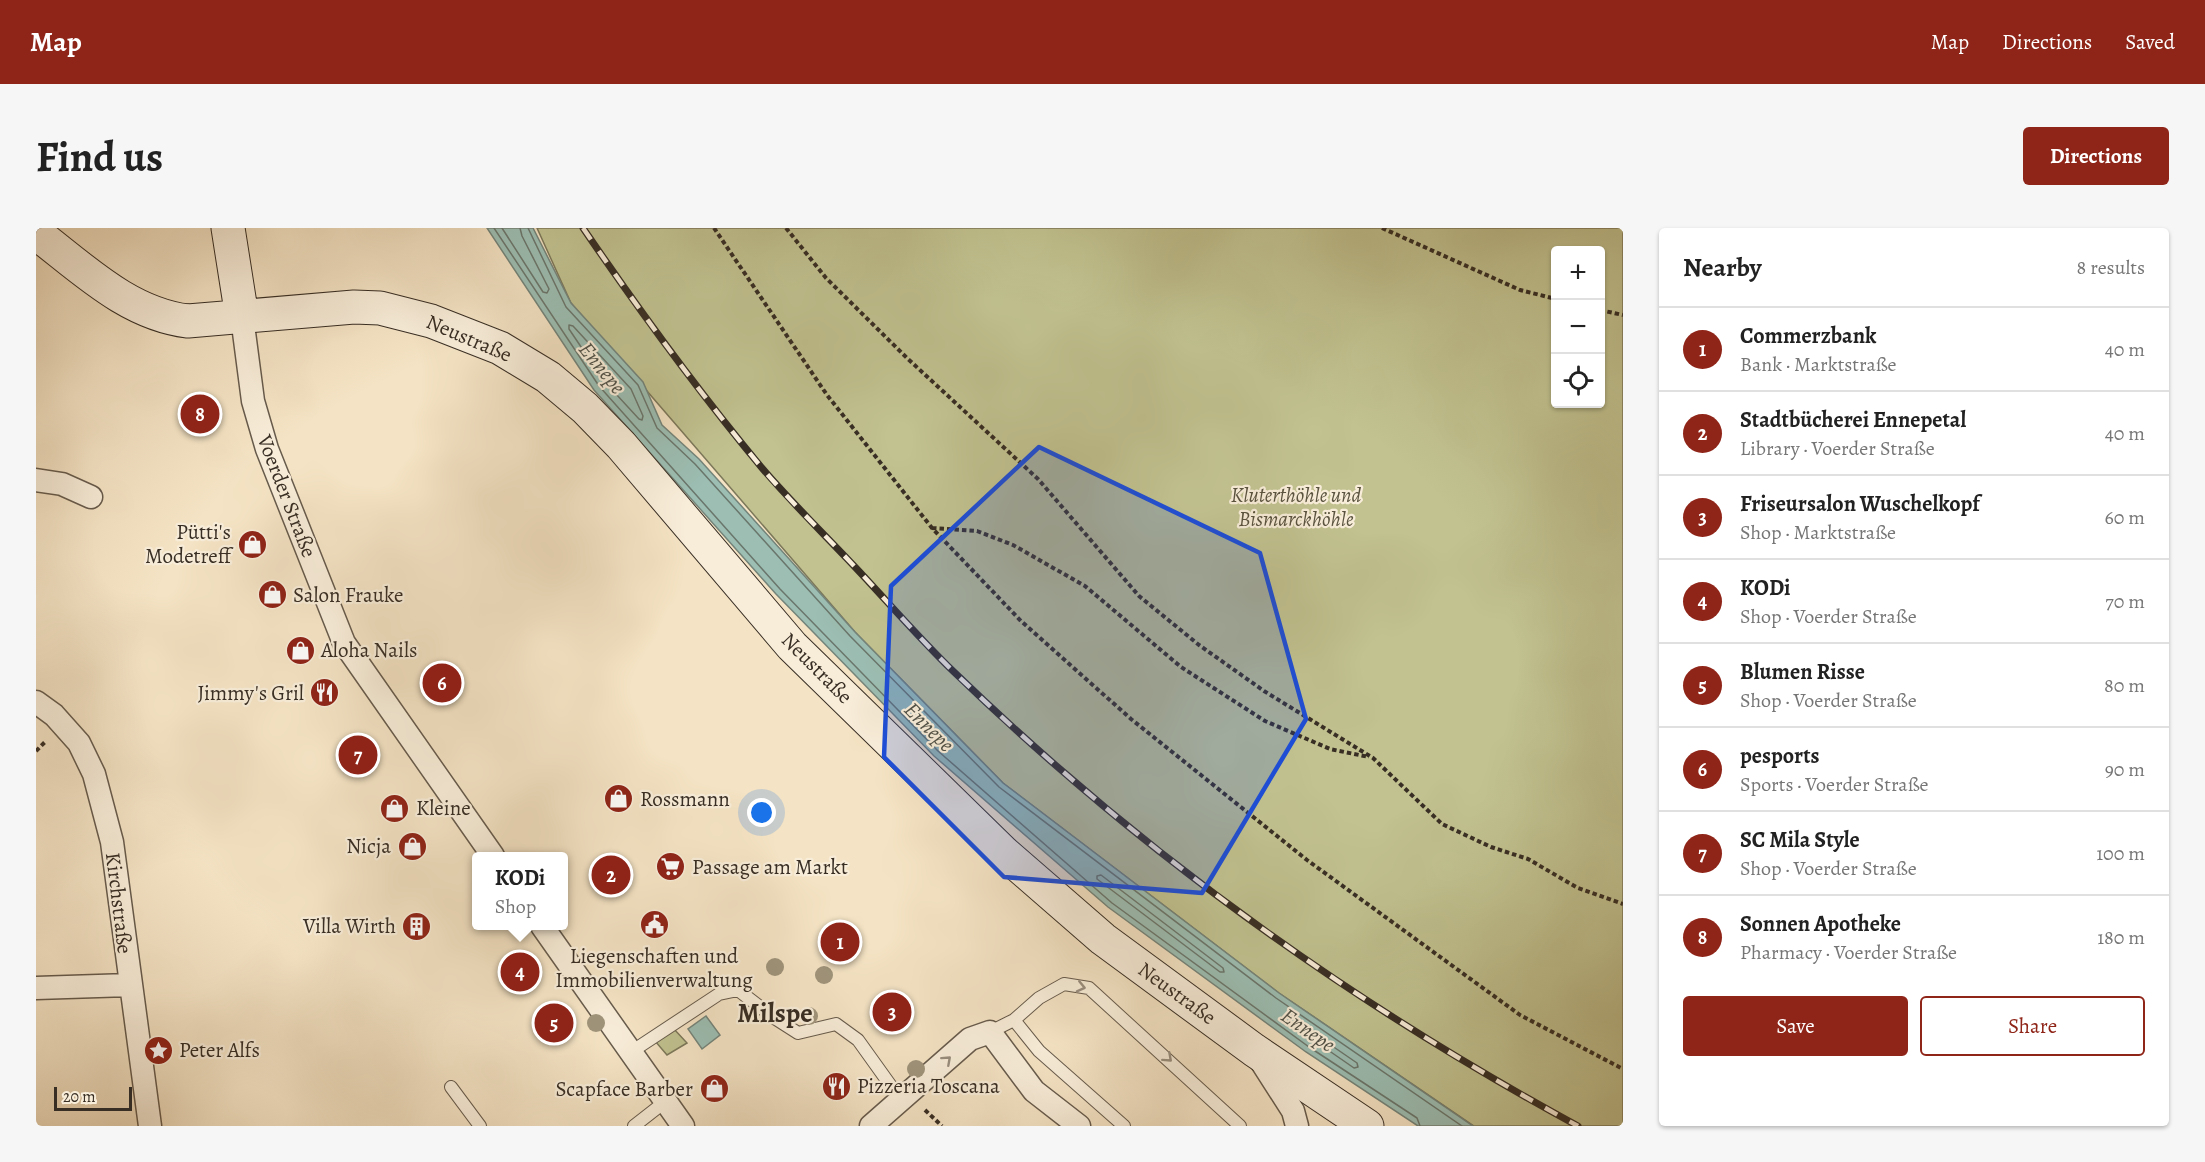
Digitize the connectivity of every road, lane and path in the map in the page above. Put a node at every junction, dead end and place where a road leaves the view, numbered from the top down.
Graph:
1 (228, 228) edge
2 (714, 228) edge
3 (786, 228) edge
4 (1382, 228) edge
5 (36, 233) edge
6 (1551, 298) edge
7 (1605, 311) edge
8 (1623, 315) edge
9 (242, 317) junction
10 (36, 480) edge
11 (91, 497) dead end
12 (932, 528) junction
13 (36, 702) edge
14 (1373, 758) junction
15 (491, 852) edge
16 (1623, 904) edge
17 (545, 930) edge
18 (129, 985) junction
19 (36, 988) edge
20 (1014, 1020) junction
21 (990, 1032) junction
22 (1254, 1050) junction
23 (632, 1052) junction
24 (1623, 1070) edge
25 (451, 1088) dead end
26 (663, 1097) junction
27 (901, 1100) junction
28 (150, 1126) edge
29 (480, 1126) edge
30 (634, 1126) edge
31 (683, 1126) edge
32 (871, 1126) edge
33 (1079, 1126) edge
34 (1124, 1126) edge
35 (1240, 1126) edge
36 (1298, 1126) edge
37 (1368, 1126) edge

1 - 9 main road
2 - 12 path
3 - 14 path
4 - 6 path
5 - 9 main road
7 - 8 path
9 - 15 street, Voerder Straße
9 - 22 main road, Neustraße
10 - 11 street
12 - 14 path
12 - 24 path
13 - 18 street, Kirchstraße
14 - 16 path
17 - 23 street
18 - 19 street
18 - 28 street, Kirchstraße
20 - 21 lane
20 - 34 lane
20 -> 35 lane
27 -> 21 street
21 - 33 street
22 - 36 street
22 - 37 main road, Neustraße
23 - 26 street
23 - 27 lane
25 - 29 lane
26 - 30 lane
26 - 31 street
27 - 32 street

